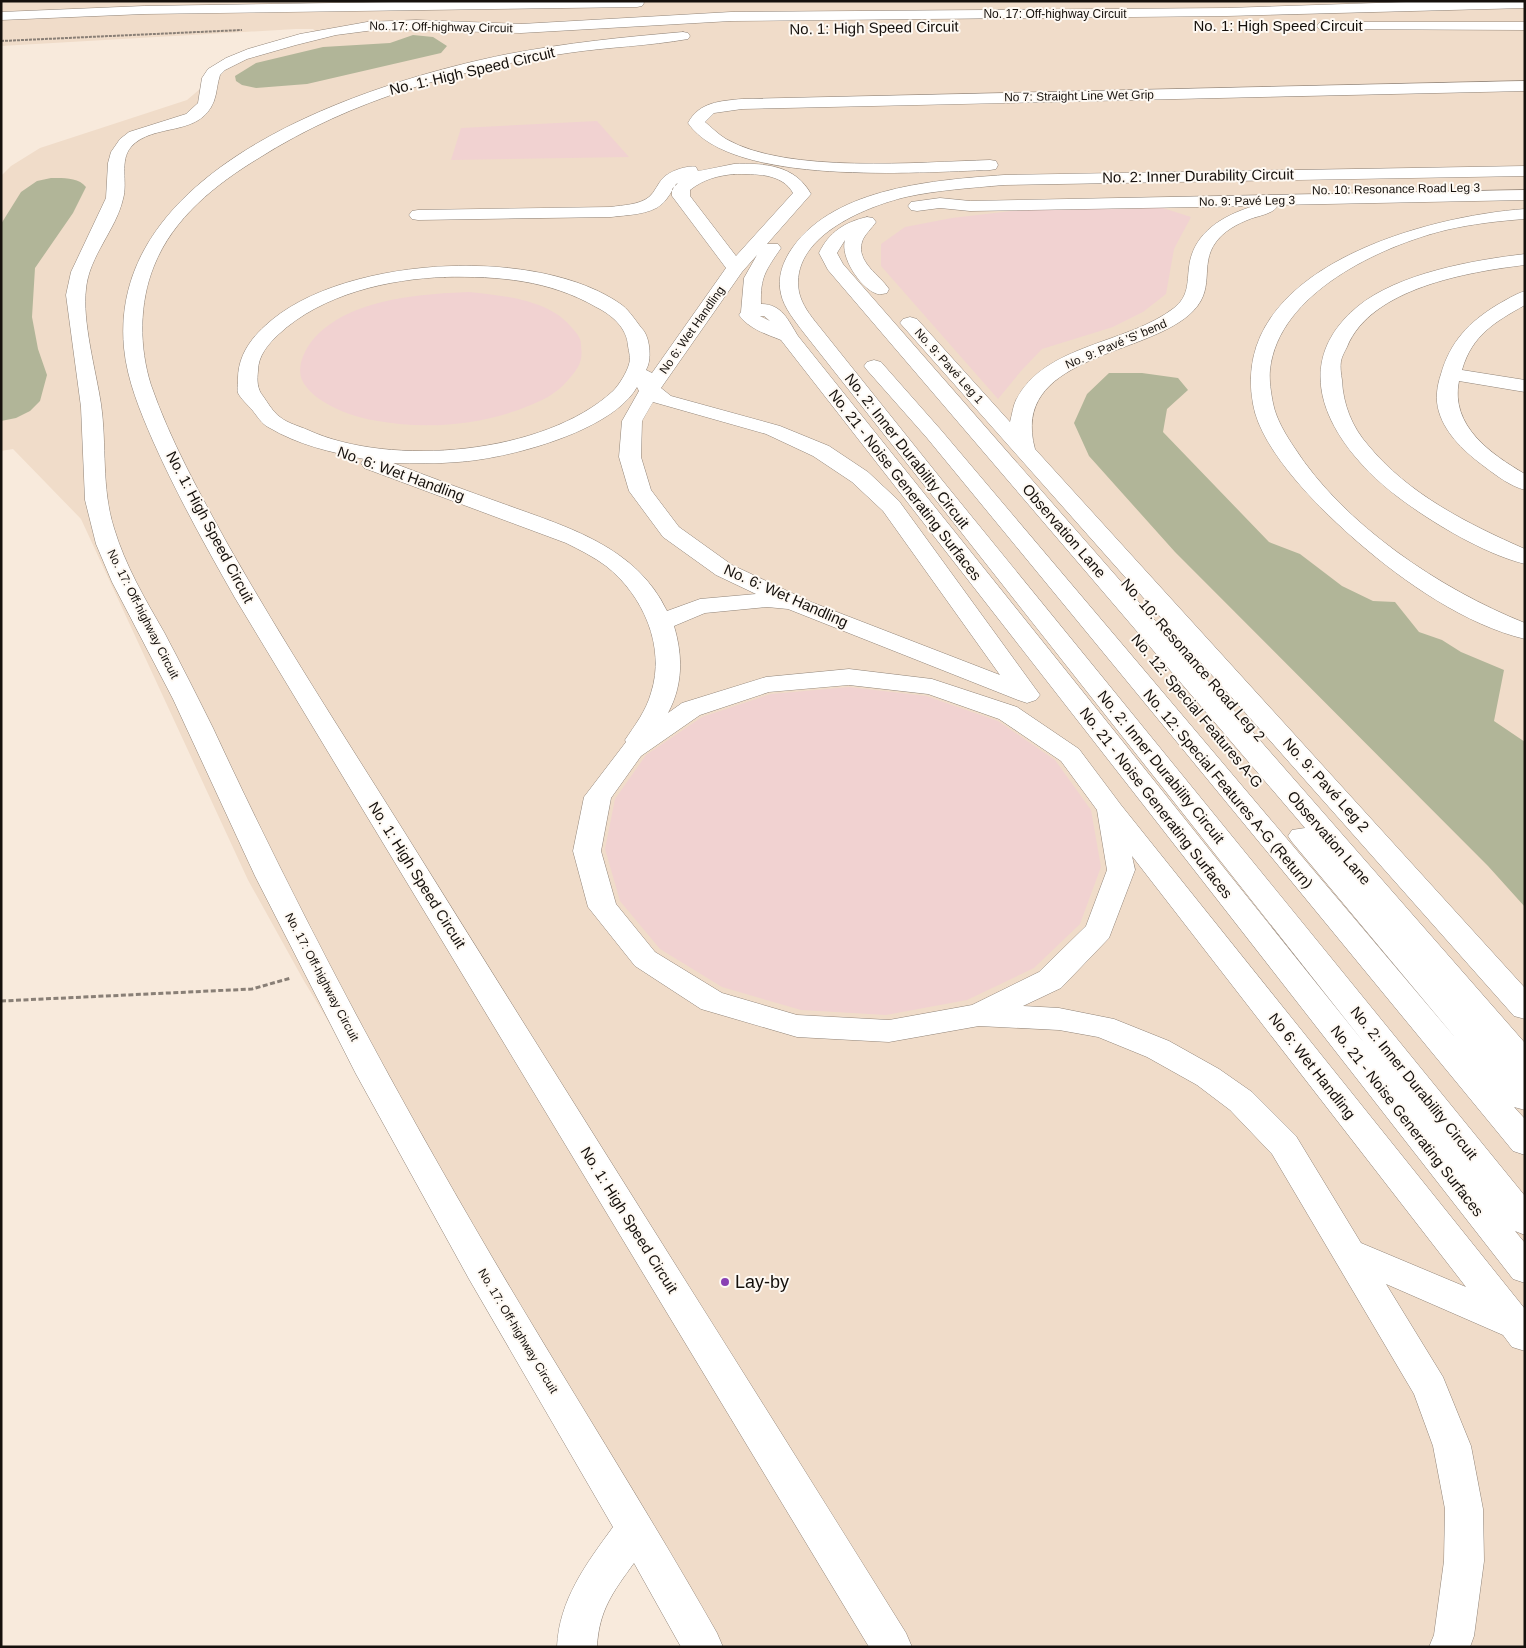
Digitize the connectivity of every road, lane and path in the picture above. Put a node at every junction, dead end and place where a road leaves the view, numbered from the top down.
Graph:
1 (790, 1) edge
2 (772, 2) edge
3 (648, 3) dead end
4 (1525, 4) edge
5 (1, 16) edge
6 (1525, 26) edge
7 (244, 30) dead end
8 (1, 41) edge
9 (1525, 86) edge
10 (744, 152) junction
11 (1525, 155) edge
12 (710, 165) junction
13 (864, 167) junction
14 (1525, 171) edge
15 (1281, 175) junction
16 (878, 182) junction
17 (909, 182) junction
18 (1525, 189) edge
19 (1525, 195) edge
20 (1294, 200) junction
21 (685, 201) junction
22 (940, 202) junction
23 (969, 202) junction
24 (649, 204) junction
25 (1525, 214) edge
26 (418, 215) dead end
27 (867, 222) junction
28 (1525, 259) edge
29 (736, 268) junction
30 (867, 281) junction
31 (1525, 297) edge
32 (640, 363) junction
33 (920, 363) junction
34 (1451, 374) junction
35 (1525, 386) edge
36 (649, 391) junction
37 (321, 444) junction
38 (1025, 452) junction
39 (1525, 483) edge
40 (1525, 558) edge
41 (803, 607) junction
42 (661, 623) junction
43 (1525, 632) edge
44 (1026, 694) junction
45 (632, 750) junction
46 (1070, 755) junction
47 (1110, 809) junction
48 (318, 970) junction
49 (1, 1001) edge
50 (1525, 1008) edge
51 (978, 1014) junction
52 (1525, 1038) edge
53 (1525, 1064) edge
54 (1525, 1098) edge
55 (1525, 1142) edge
56 (1525, 1221) edge
57 (1349, 1253) junction
58 (1525, 1269) edge
59 (1520, 1329) edge
60 (635, 1529) junction
61 (578, 1647) edge
62 (703, 1647) edge
63 (892, 1647) edge
64 (1449, 1647) edge

1 - 2 street
3 - 5 street
4 - 48 street, No. 17: Off-highway Circuit
6 - 63 street, No. 1: High Speed Circuit
7 - 8 path
9 - 10 street, No 7: Straight Line Wet Grip
10 - 12 street
10 - 13 street
11 - 13 street
12 - 16 street
12 - 24 street
13 - 16 street
14 - 15 street, No. 2: Inner Durability Circuit
15 - 17 street
15 - 56 street, No. 2: Inner Durability Circuit
16 - 17 street
17 - 58 street, No. 21 - Noise Generating Surfaces
18 - 22 street, Observation Lane
18 - 23 street, No. 10: Resonance Road Leg 3
19 - 20 street, No. 9: Pavé Leg 3
20 - 23 street, No. 9: Pavé Leg 3
20 - 38 street, No. 9: Pavé 'S' bend
21 - 24 street
21 - 29 street
21 - 29 street, No 6: Wet Handling
22 - 23 street, Observation Lane
22 - 27 street, Observation Lane
24 - 26 street
25 - 43 street
27 - 30 street
27 - 33 street, Observation Lane
28 - 40 street
29 - 36 street, No 6: Wet Handling
30 - 38 street, No. 9: Pavé Leg 1
30 - 52 street, No. 10: Resonance Road Leg 2
31 - 34 street
32 - 36 street
32 - 37 street, No 6: Wet Handling
32 - 37 street, No 6: Wet Handling
33 - 53 street, Observation Lane
33 - 54 street, No. 12: Special Features A-G
33 - 55 street, No. 12: Special Features A-G (Return)
34 - 35 street
34 - 39 street
36 - 41 street, No. 6: Wet Handling
36 - 44 street
37 - 42 street, No. 6: Wet Handling
38 - 50 street, No. 9: Pavé Leg 2
41 - 42 street
41 - 44 street, No. 6: Wet Handling
42 - 45 street, No. 6: Wet Handling
44 - 46 street
45 - 46 street, No 6: Wet Handling
45 - 51 street, No 6: Wet Handling
46 - 47 street, No 6: Wet Handling
47 - 51 street, No 6: Wet Handling
47 - 59 street, No 6: Wet Handling
48 - 49 path
48 - 60 street, No. 17: Off-highway Circuit
51 - 57 street, No 6: Wet Handling
57 - 59 street, No 6: Wet Handling
57 - 64 street, No 6: Wet Handling
60 - 61 street
60 - 62 street, No. 17: Off-highway Circuit

